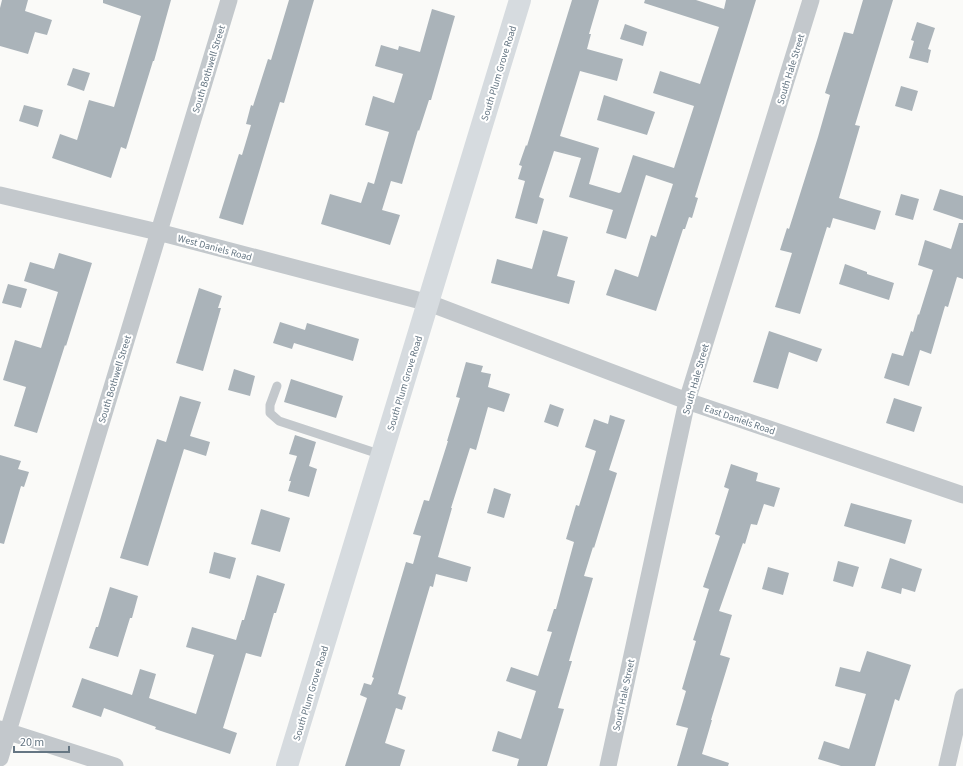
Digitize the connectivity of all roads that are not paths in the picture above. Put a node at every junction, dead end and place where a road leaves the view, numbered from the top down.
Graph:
1 (229, 0) edge
2 (520, 0) edge
3 (811, 0) edge
4 (0, 196) edge
5 (158, 232) junction
6 (429, 302) junction
7 (277, 386) dead end
8 (687, 401) junction
9 (383, 456) junction
10 (963, 495) edge
11 (963, 697) edge
12 (4, 730) edge
13 (0, 758) edge
14 (115, 766) edge
15 (287, 766) edge
16 (608, 766) edge
17 (947, 766) edge

1 - 5 street, South Bothwell Street
2 - 6 main road, South Plum Grove Road
3 - 8 street, South Hale Street
4 - 5 street, West Daniels Road
5 - 6 street, West Daniels Road
5 - 12 street, South Bothwell Street
6 - 8 street, East Daniels Road
6 - 9 main road, South Plum Grove Road
7 - 9 lane
8 - 10 street, East Daniels Road
8 - 16 street, South Hale Street
9 - 15 main road, South Plum Grove Road
11 - 17 street
12 - 13 street, South Bothwell Street
12 - 14 street

